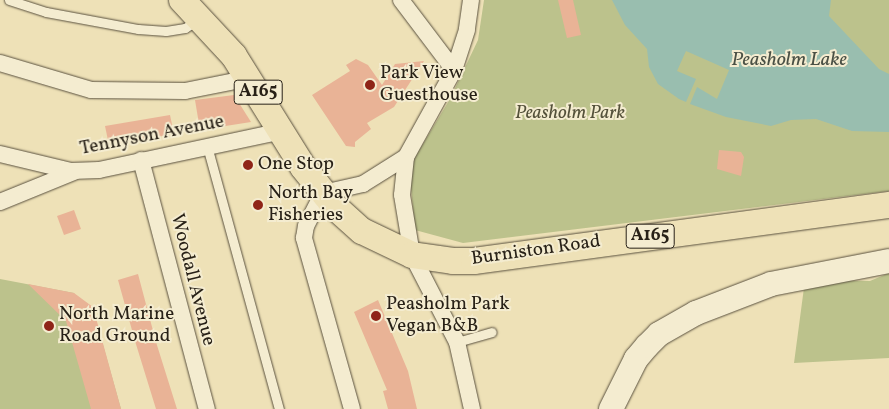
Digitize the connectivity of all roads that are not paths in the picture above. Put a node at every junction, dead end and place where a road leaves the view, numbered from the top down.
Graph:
1 (9, 0) edge
2 (401, 0) edge
3 (471, 0) edge
4 (191, 9) edge
5 (0, 63) edge
6 (454, 70) junction
7 (250, 78) junction
8 (283, 131) junction
9 (207, 146) junction
10 (0, 154) edge
11 (406, 157) junction
12 (141, 160) junction
13 (77, 171) junction
14 (323, 193) junction
15 (0, 202) edge
16 (889, 205) edge
17 (889, 246) edge
18 (412, 255) junction
19 (878, 263) edge
20 (492, 332) dead end
21 (457, 342) junction
22 (207, 409) edge
23 (279, 409) edge
24 (352, 409) edge
25 (472, 409) edge
26 (611, 409) edge

1 - 4 lane
2 - 6 street
3 - 6 street
4 - 7 main road, A165
5 - 7 street
6 - 11 street
7 - 8 main road, A165
8 - 9 street, Tennyson Avenue
8 - 14 main road, A165
9 - 12 street, Tennyson Avenue
9 - 23 lane
10 - 13 street, Tennyson Avenue
11 - 14 street
11 - 18 street
12 - 13 street, Tennyson Avenue
12 - 22 street, Woodall Avenue
13 - 15 street
14 - 18 main road, Burniston Road / A165
14 - 24 street
16 - 18 main road, Burniston Road / A165
17 - 19 main road
18 - 21 street
19 - 26 main road
20 - 21 lane
21 - 25 street

